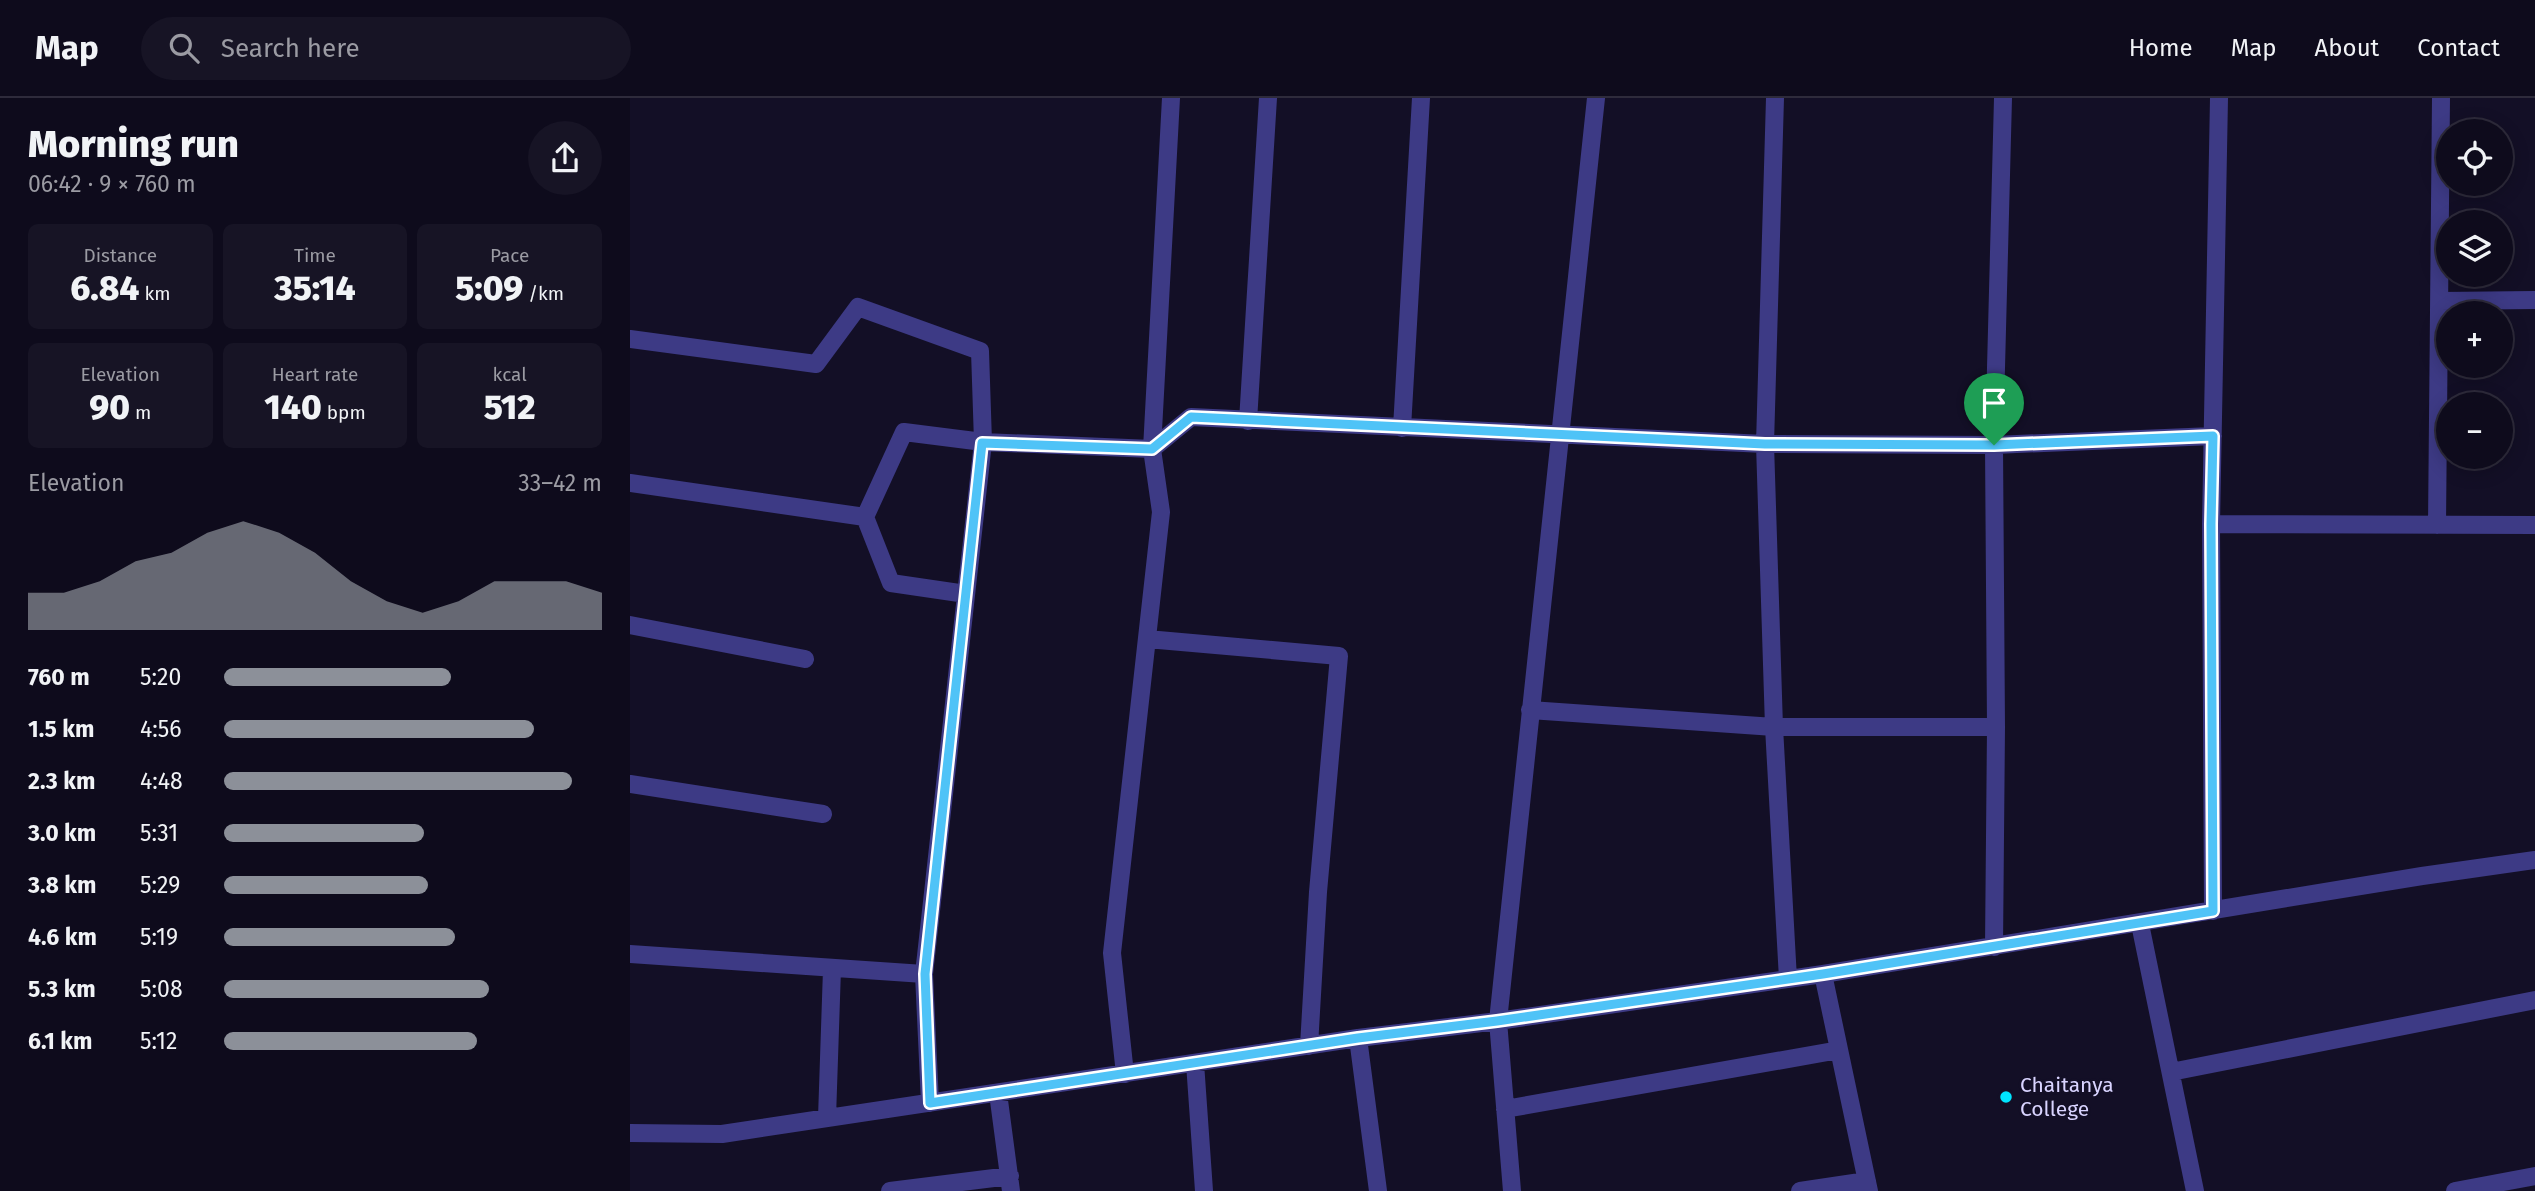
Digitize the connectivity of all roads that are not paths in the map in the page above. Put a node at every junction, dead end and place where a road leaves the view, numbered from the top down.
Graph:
1 (1171, 98) edge
2 (1268, 98) edge
3 (1421, 98) edge
4 (1596, 98) edge
5 (1775, 98) edge
6 (2003, 98) edge
7 (2219, 98) edge
8 (2441, 98) edge
9 (2535, 300) edge
10 (2440, 301) joint
11 (630, 339) edge
12 (2439, 378) edge
13 (1248, 421) junction
14 (1402, 428) junction
15 (1558, 435) junction
16 (2213, 436) junction
17 (982, 443) junction
18 (1765, 444) junction
19 (1994, 445) junction
20 (1152, 449) junction
21 (630, 483) edge
22 (865, 517) junction
23 (2211, 524) junction
24 (2535, 524) edge
25 (2437, 525) junction
26 (966, 594) junction
27 (630, 625) edge
28 (1147, 639) junction
29 (805, 659) dead end
30 (1530, 710) junction
31 (1774, 727) junction
32 (1996, 727) junction
33 (630, 784) edge
34 (823, 814) dead end
35 (2535, 860) edge
36 (2213, 911) junction
37 (2140, 924) junction
38 (1994, 947) junction
39 (630, 954) edge
40 (832, 969) junction
41 (925, 974) junction
42 (1823, 974) junction
43 (1788, 979) junction
44 (2535, 1000) edge
45 (1497, 1021) junction
46 (1358, 1038) junction
47 (1309, 1046) junction
48 (1839, 1050) junction
49 (1195, 1063) junction
50 (2171, 1072) junction
51 (1125, 1074) junction
52 (998, 1093) junction
53 (930, 1103) junction
54 (1505, 1109) junction
55 (827, 1118) junction
56 (630, 1133) edge
57 (2535, 1176) edge
58 (1011, 1183) edge
59 (1868, 1186) edge
60 (890, 1191) edge
61 (1204, 1191) edge
62 (1378, 1191) edge
63 (1512, 1191) edge
64 (1800, 1191) edge
65 (2196, 1191) edge
66 (2455, 1191) edge

1 - 20 street
2 - 13 street
3 - 14 street
4 - 15 street
5 - 18 street
6 - 19 street
7 - 16 street
8 - 10 street
9 - 10 street
11 - 17 street
12 - 25 street
13 - 14 street
13 - 20 street
14 - 15 street
15 - 18 street
15 - 30 street
16 - 19 street
16 - 23 street
17 - 20 street
17 - 22 street
17 - 26 street
18 - 19 street
18 - 31 street
19 - 32 street
20 - 28 street
21 - 22 street
22 - 26 street
23 - 25 street
23 - 36 street
24 - 25 street
26 - 41 street
27 - 29 street
28 - 47 street
28 - 51 street
30 - 31 street
30 - 45 street
31 - 32 street
31 - 43 street
32 - 38 street
33 - 34 street
35 - 36 street
36 - 37 street
37 - 38 street
37 - 50 street
38 - 42 street
39 - 40 street
40 - 41 street
40 - 55 street
41 - 53 street
42 - 43 street
42 - 48 street
43 - 45 street
44 - 50 street
45 - 46 street
45 - 54 street
46 - 47 street
46 - 62 street
47 - 49 street
48 - 54 street
48 - 59 street
49 - 51 street
49 - 61 street
50 - 65 street
51 - 52 street
52 - 53 street
52 - 58 street
53 - 55 street
54 - 63 street
55 - 56 street
57 - 66 street
58 - 60 street
59 - 64 street

